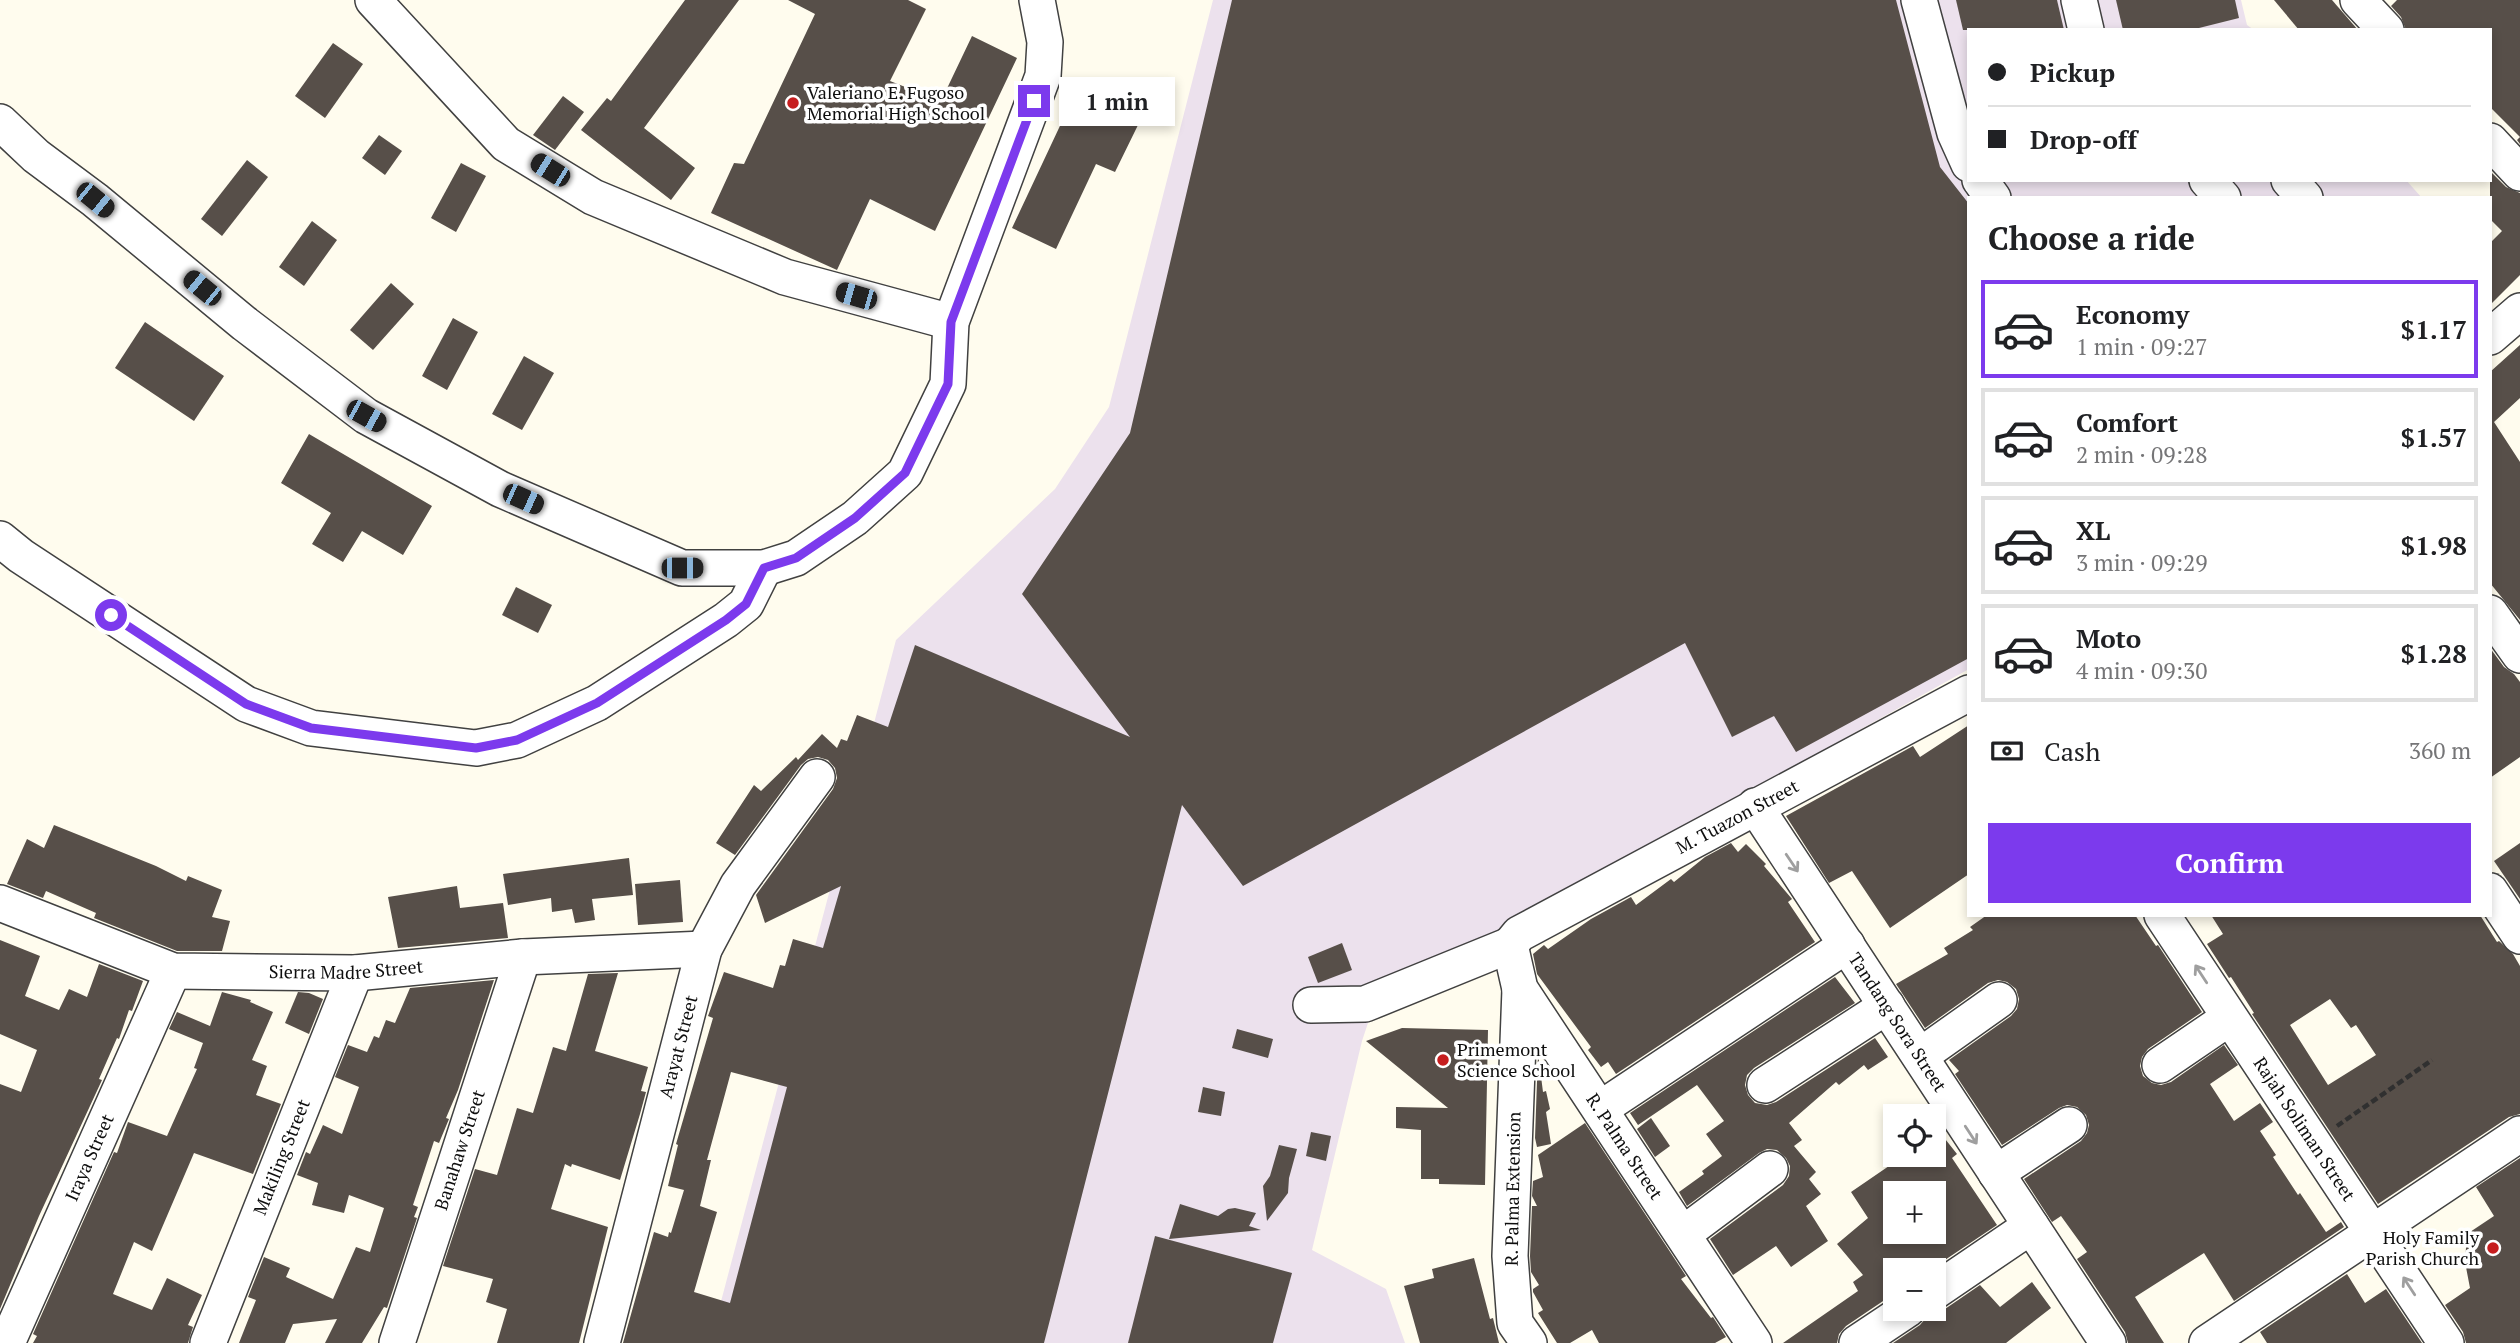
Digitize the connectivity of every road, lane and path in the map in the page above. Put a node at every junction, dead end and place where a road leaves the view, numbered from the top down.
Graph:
1 (373, 0) edge
2 (1037, 0) edge
3 (1919, 0) edge
4 (2079, 0) edge
5 (2358, 0) edge
6 (2086, 28) edge
7 (2384, 28) edge
8 (0, 122) edge
9 (2492, 143) edge
10 (1967, 160) edge
11 (2520, 173) edge
12 (2209, 182) edge
13 (2291, 182) edge
14 (2221, 196) edge
15 (2303, 196) edge
16 (2520, 311) edge
17 (951, 322) junction
18 (2492, 335) edge
19 (0, 539) edge
20 (764, 568) junction
21 (2492, 616) edge
22 (2520, 656) edge
23 (1967, 694) edge
24 (817, 776) dead end
25 (1755, 806) junction
26 (2492, 894) edge
27 (2, 908) edge
28 (2163, 917) edge
29 (2520, 936) edge
30 (1510, 945) junction
31 (1847, 946) junction
32 (704, 949) junction
33 (523, 957) junction
34 (173, 971) junction
35 (355, 973) junction
36 (1520, 989) junction
37 (1999, 1000) dead end
38 (1311, 1005) dead end
39 (1886, 1006) junction
40 (2229, 1018) junction
41 (1920, 1056) junction
42 (2432, 1060) dead end
43 (2160, 1065) dead end
44 (1765, 1085) dead end
45 (1600, 1109) junction
46 (2069, 1125) dead end
47 (2520, 1134) edge
48 (2313, 1143) junction
49 (1770, 1169) dead end
50 (1996, 1173) junction
51 (2032, 1226) junction
52 (2374, 1233) junction
53 (1682, 1234) junction
54 (1946, 1284) edge
55 (1890, 1321) edge
56 (7, 1343) edge
57 (208, 1343) edge
58 (397, 1343) edge
59 (602, 1343) edge
60 (1529, 1343) edge
61 (1754, 1343) edge
62 (1857, 1343) edge
63 (2108, 1343) edge
64 (2207, 1343) edge
65 (2446, 1343) edge

1 - 17 street
2 - 17 street
3 - 10 street
4 - 6 street
5 - 7 street
8 - 20 street
9 - 11 street
12 - 14 street
13 - 15 street
16 - 18 street
17 - 20 street
19 - 20 street
21 - 22 street
23 - 25 street, M. Tuazon Street
24 - 32 street, Arayat Street
25 - 30 street, M. Tuazon Street
25 -> 31 street, Tandang Sora Street
26 - 29 street
27 - 34 street, Sierra Madre Street
40 -> 28 street, Rajah Soliman Street
30 - 36 street, R. Palma Street
30 - 38 street, M. Tuazon Street
31 - 39 street, Tandang Sora Street
31 - 45 street
32 - 33 street, Sierra Madre Street
32 - 59 street, Arayat Street
33 - 35 street, Sierra Madre Street
33 - 58 street, Banahaw Street
34 - 35 street, Sierra Madre Street
34 - 56 street, Iraya Street
35 - 57 street, Makiling Street
36 - 45 street, R. Palma Street
36 - 60 street, R. Palma Extension
37 - 41 street
39 - 41 street, Tandang Sora Street
39 - 44 street
40 - 43 street
40 - 48 street, Rajah Soliman Street
41 -> 50 street, Tandang Sora Street
42 - 48 path
45 - 53 street, R. Palma Street
46 - 50 street
47 - 52 street
48 - 52 street, Rajah Soliman Street
49 - 53 street
50 - 51 street, Tandang Sora Street
51 - 54 street
51 - 63 street, Tandang Sora Street
52 - 64 street
65 -> 52 street, Rajah Soliman Street
53 - 61 street, R. Palma Street
55 - 62 street

